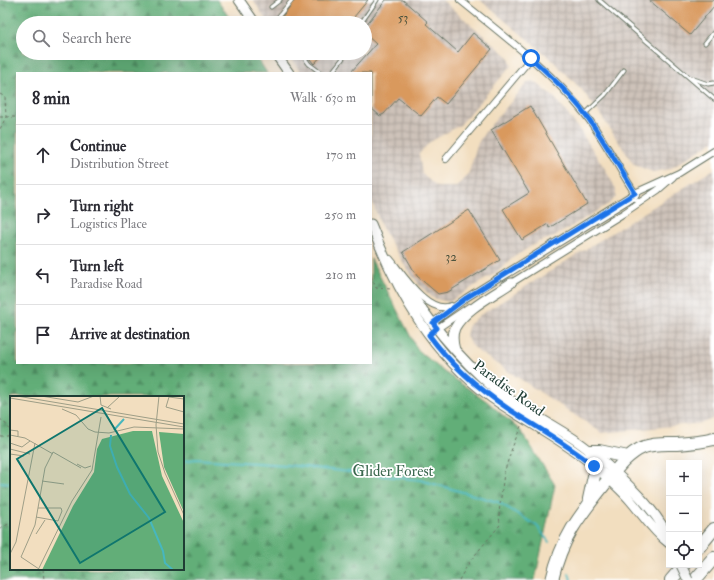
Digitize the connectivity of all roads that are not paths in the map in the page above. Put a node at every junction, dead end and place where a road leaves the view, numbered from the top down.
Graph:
1 (239, 0) edge
2 (280, 0) edge
3 (292, 0) edge
4 (377, 0) edge
5 (460, 0) edge
6 (599, 0) edge
7 (271, 7) dead end
8 (250, 16) edge
9 (279, 16) edge
10 (366, 16) edge
11 (714, 32) edge
12 (705, 43) dead end
13 (531, 58) junction
14 (280, 60) edge
15 (306, 60) edge
16 (342, 60) edge
17 (624, 70) dead end
18 (288, 72) edge
19 (321, 72) edge
20 (334, 72) edge
21 (687, 76) junction
22 (714, 83) edge
23 (714, 99) edge
24 (585, 114) junction
25 (714, 151) edge
26 (446, 159) dead end
27 (679, 173) junction
28 (635, 193) junction
29 (641, 202) junction
30 (372, 224) edge
31 (372, 225) edge
32 (390, 259) junction
33 (511, 283) junction
34 (477, 291) junction
35 (456, 305) junction
36 (435, 325) junction
37 (427, 332) junction
38 (455, 350) junction
39 (714, 439) edge
40 (591, 451) junction
41 (628, 457) junction
42 (594, 466) junction
43 (612, 475) junction
44 (589, 503) junction
45 (714, 529) edge
46 (666, 534) edge
47 (666, 540) edge
48 (702, 543) edge
49 (714, 558) edge
50 (681, 568) edge
51 (682, 568) edge
52 (552, 580) edge
53 (671, 580) edge
54 (688, 580) edge
55 (695, 580) edge

1 - 8 street
2 - 7 lane
3 - 9 lane
4 - 10 lane
5 - 13 street
6 - 21 lane
11 - 12 lane
13 - 24 street
13 - 26 street
14 - 18 street
15 - 19 lane
16 - 20 lane
17 - 24 lane
21 - 22 lane
21 - 23 lane
24 - 28 street
25 - 27 street
27 - 28 street
27 - 29 street
28 - 29 street
28 - 34 street
29 - 33 street
29 - 34 lane
30 - 32 street, Paradise Road
31 - 37 street, Paradise Road
32 - 35 street
32 - 36 street, Paradise Road
33 - 36 street
33 - 38 street
34 - 35 street
35 - 36 street
36 - 37 street
36 - 38 street, Paradise Road
37 - 42 street, Paradise Road
38 - 40 street, Paradise Road
39 - 41 highway
40 - 41 highway
40 - 43 street, Paradise Road
41 - 43 highway
42 - 43 street, Paradise Road
42 - 44 highway
43 - 44 highway
43 - 46 street, Paradise Road
43 - 47 street, Paradise Road
44 - 52 highway
45 - 48 highway
49 - 55 highway
50 - 53 highway
51 - 54 street, bridge

